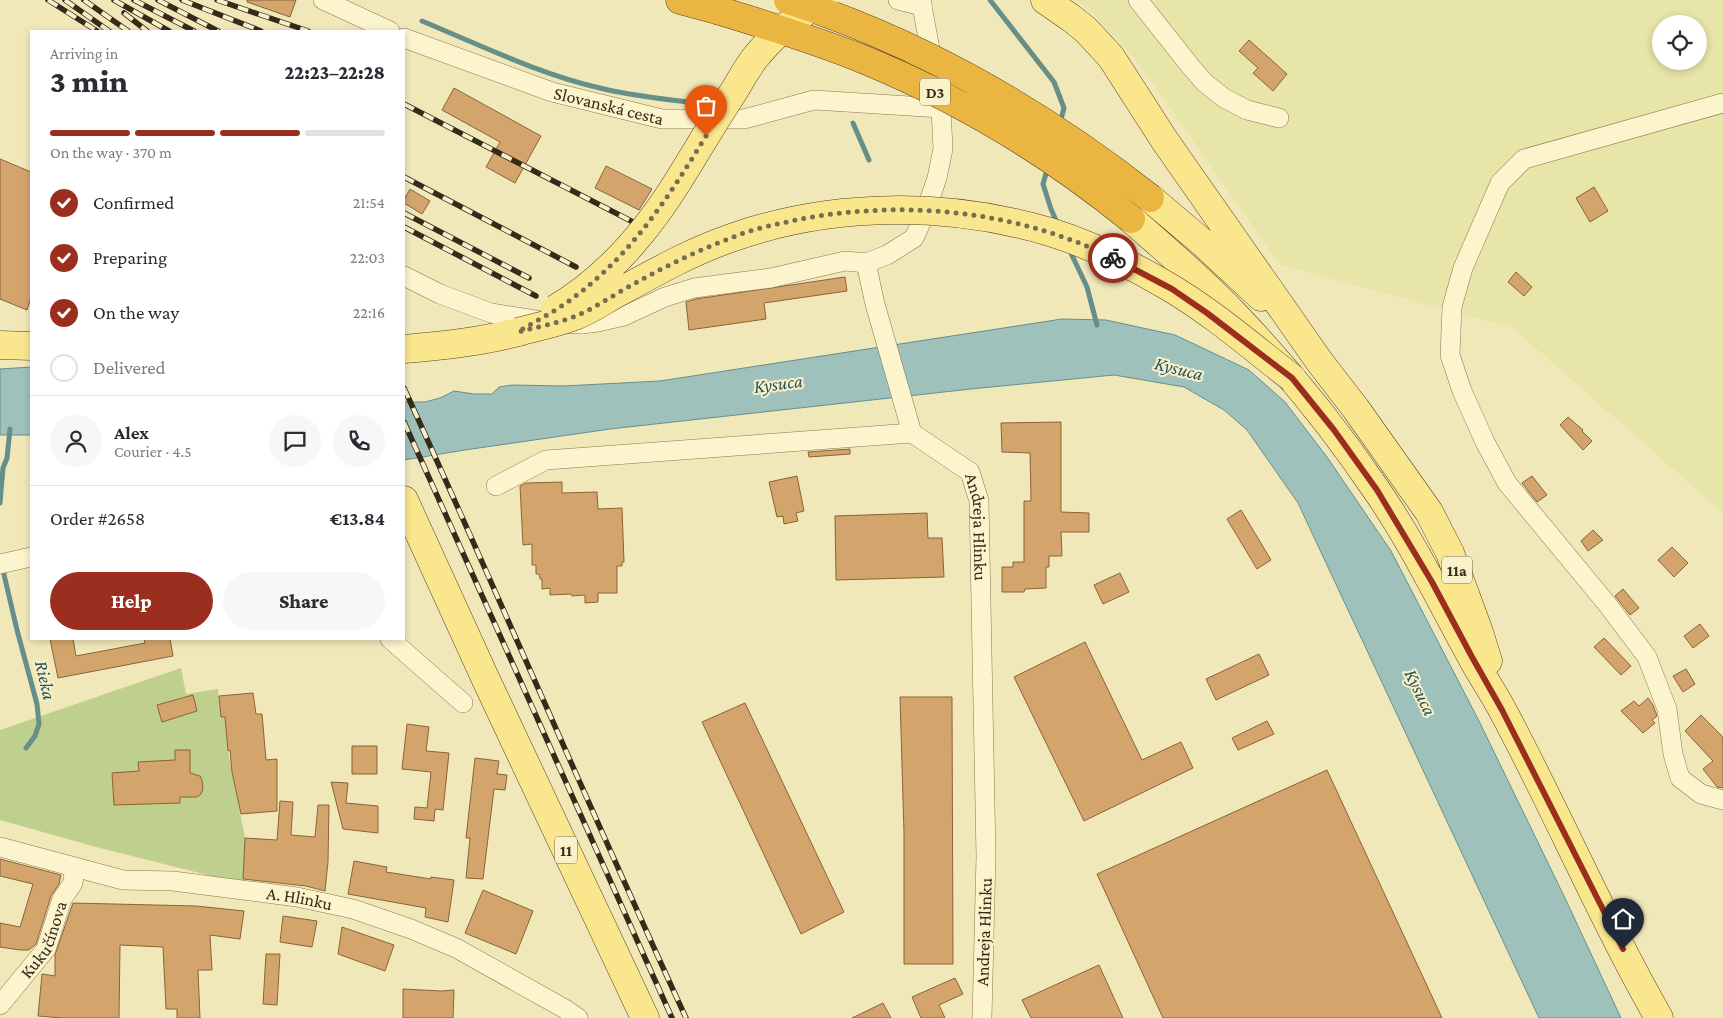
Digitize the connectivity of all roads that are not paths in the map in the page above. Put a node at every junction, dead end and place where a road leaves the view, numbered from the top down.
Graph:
1 (323, 0) edge
2 (680, 0) edge
3 (788, 0) edge
4 (824, 0) edge
5 (898, 0) edge
6 (1045, 0) edge
7 (1138, 0) edge
8 (922, 3) edge
9 (388, 30) edge
10 (405, 38) edge
11 (1723, 103) edge
12 (941, 108) junction
13 (1279, 118) dead end
14 (1150, 198) joint
15 (1131, 219) joint
16 (866, 263) junction
17 (405, 276) edge
18 (518, 332) junction
19 (0, 345) edge
20 (30, 346) edge
21 (405, 348) edge
22 (1319, 361) junction
23 (1292, 378) junction
24 (910, 425) junction
25 (496, 486) dead end
26 (405, 502) edge
27 (30, 557) edge
28 (5, 563) edge
29 (391, 640) edge
30 (463, 703) dead end
31 (1502, 710) junction
32 (1723, 800) edge
33 (0, 847) edge
34 (71, 867) junction
35 (0, 1005) edge
36 (578, 1018) edge
37 (645, 1018) edge
38 (982, 1018) edge
39 (1659, 1018) edge

1 - 9 street
2 - 15 highway, D3, bridge
3 - 14 highway, D3, bridge
4 - 18 main road, bridge
5 - 8 street
6 - 22 main road
7 - 13 street
8 - 12 street
10 - 12 street, Slovanská cesta
11 - 32 street
12 - 16 street
14 - 22 main road, D3
15 - 23 main road, D3, bridge
16 - 17 street
16 - 24 street
18 - 21 main road
18 - 23 main road, bridge
19 - 20 main road
22 - 31 main road, 11a
23 - 31 main road, 11a
24 - 25 street
24 - 38 street, Andreja Hlinku
26 - 37 main road, 11
27 - 28 street
29 - 30 street
31 - 39 main road, 11a
33 - 34 street, A. Hlinku
34 - 35 street, Kukučínova
34 - 36 street, A. Hlinku

